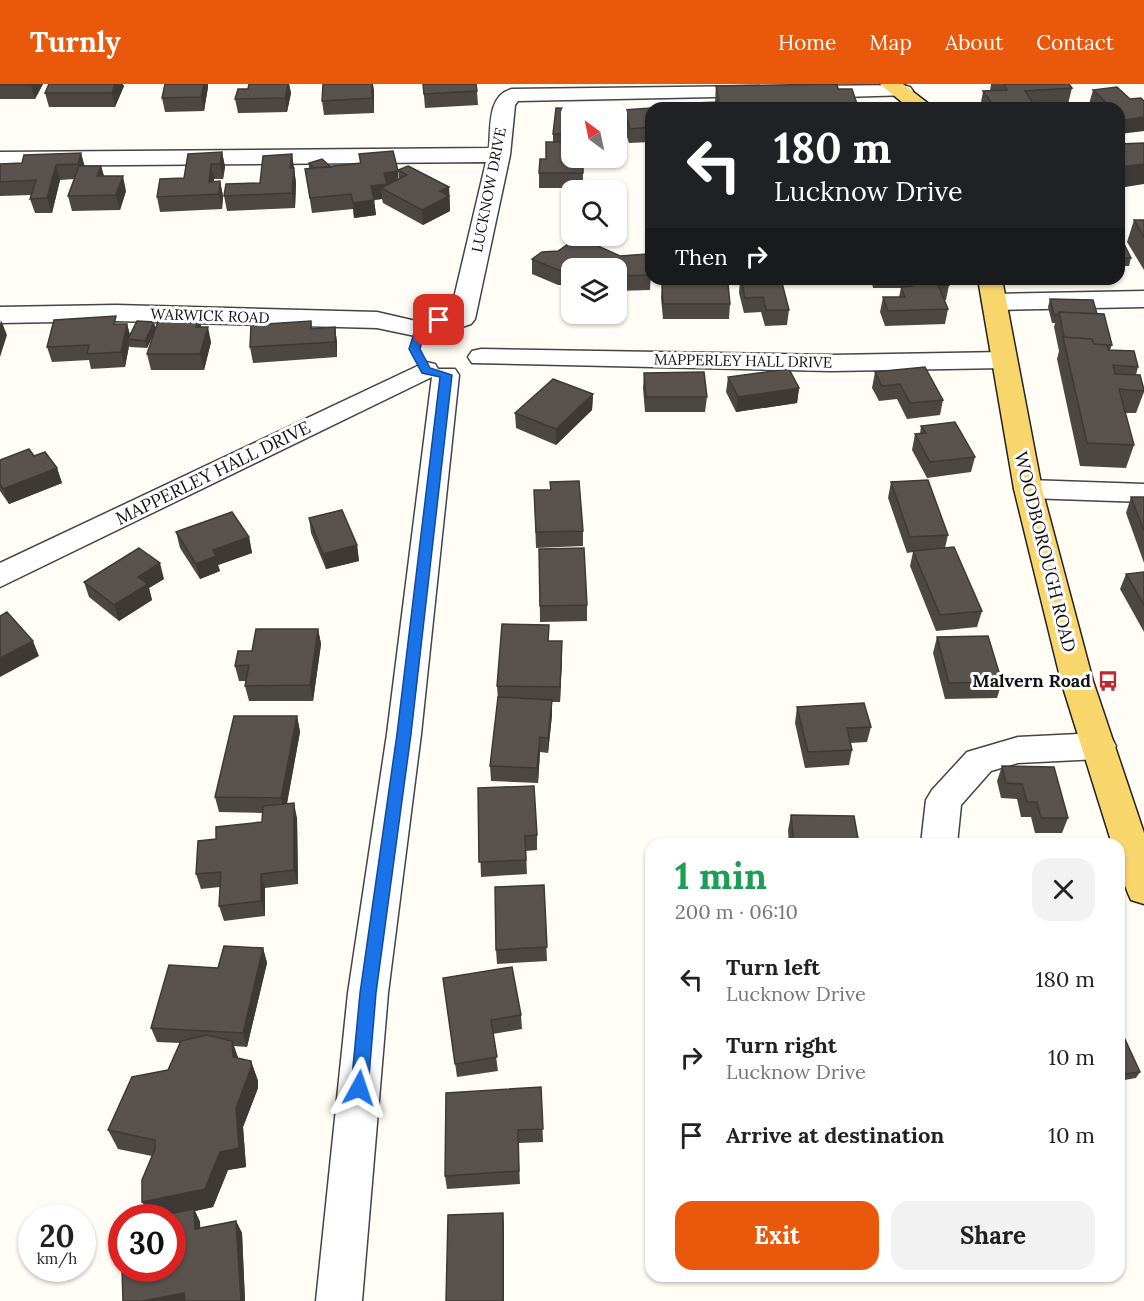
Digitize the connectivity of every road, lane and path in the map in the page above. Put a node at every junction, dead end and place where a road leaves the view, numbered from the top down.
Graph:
1 (896, 88) edge
2 (915, 102) edge
3 (500, 154) junction
4 (0, 159) edge
5 (992, 291) edge
6 (1144, 299) edge
7 (0, 315) edge
8 (462, 319) junction
9 (420, 329) junction
10 (481, 357) junction
11 (1004, 360) junction
12 (436, 373) junction
13 (1028, 489) junction
14 (1144, 493) edge
15 (0, 576) edge
16 (1099, 746) junction
17 (940, 838) edge
18 (1144, 888) edge
19 (339, 1301) edge

1 - 2 main road
1 - 3 street, LUCKNOW DRIVE
3 - 4 street
3 - 8 street, LUCKNOW DRIVE
5 - 6 street
5 - 11 main road, WOODBOROUGH ROAD
7 - 9 street, WARWICK ROAD
8 - 9 street
8 - 10 street
9 - 12 street
10 - 11 street, MAPPERLEY HALL DRIVE
10 - 12 street
11 - 13 main road, WOODBOROUGH ROAD
12 - 15 street, MAPPERLEY HALL DRIVE
12 - 19 street
13 - 14 street
13 - 16 main road, WOODBOROUGH ROAD
16 - 17 street
16 - 18 main road, WOODBOROUGH ROAD

